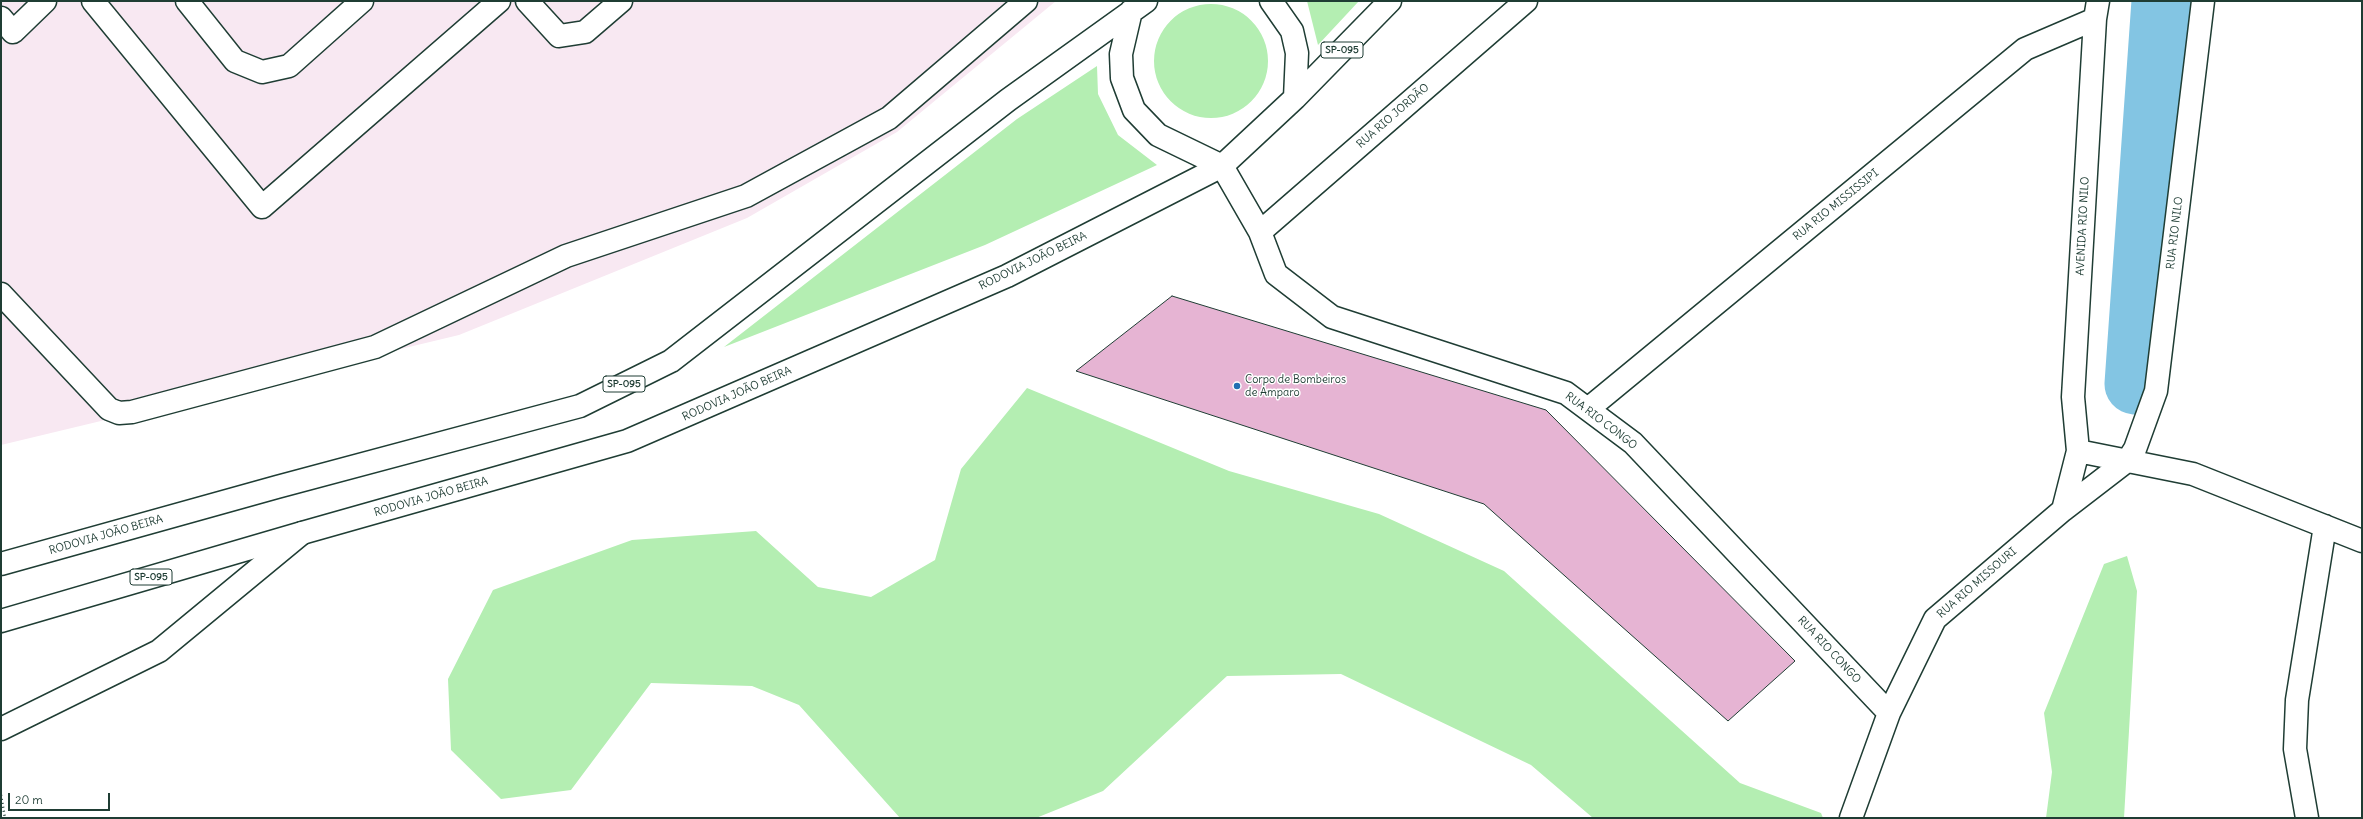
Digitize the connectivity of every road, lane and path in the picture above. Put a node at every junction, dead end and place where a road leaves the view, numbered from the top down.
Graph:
1 (45, 1) edge
2 (93, 1) edge
3 (187, 1) edge
4 (362, 1) edge
5 (499, 1) edge
6 (528, 1) edge
7 (620, 1) edge
8 (1026, 1) edge
9 (1271, 1) edge
10 (1390, 1) edge
11 (1526, 1) edge
12 (2203, 1) edge
13 (1139, 6) edge
14 (2097, 10) edge
15 (1, 18) edge
16 (1295, 98) junction
17 (1222, 166) junction
18 (1260, 232) junction
19 (1, 294) edge
20 (1588, 409) junction
21 (2078, 451) junction
22 (2128, 460) junction
23 (2063, 510) junction
24 (2325, 526) junction
25 (302, 533) junction
26 (2362, 541) edge
27 (1, 564) edge
28 (1, 621) edge
29 (1889, 713) junction
30 (1, 729) edge
31 (1, 795) edge
32 (5, 818) edge
33 (1851, 818) edge
34 (2307, 818) edge

1 - 15 street
2 - 5 street
3 - 4 street
6 - 7 street
8 - 19 street
9 - 16 street
10 - 16 street, RODOVIA JOÃO BEIRA / SP-095
11 - 18 street, RUA RIO JORDÃO
12 - 22 street, RUA RIO NILO
13 - 17 street
13 - 27 street, RODOVIA JOÃO BEIRA / SP-095
14 - 20 street, RUA RIO MISSISSIPI
14 - 21 street, AVENIDA RIO NILO
16 - 17 street, RODOVIA JOÃO BEIRA / SP-095
17 - 18 street, RUA RIO CONGO
17 - 25 street, RODOVIA JOÃO BEIRA / SP-095
18 - 20 street, RUA RIO CONGO
20 - 29 street, RUA RIO CONGO
21 - 22 street
21 - 23 street
22 - 23 street, RUA RIO MISSOURI
22 - 24 street
23 - 29 street, RUA RIO MISSOURI
24 - 26 street
24 - 34 street
25 - 28 street, RODOVIA JOÃO BEIRA / SP-095
25 - 30 street
29 - 33 street, RUA RIO MISSOURI
31 - 32 path

